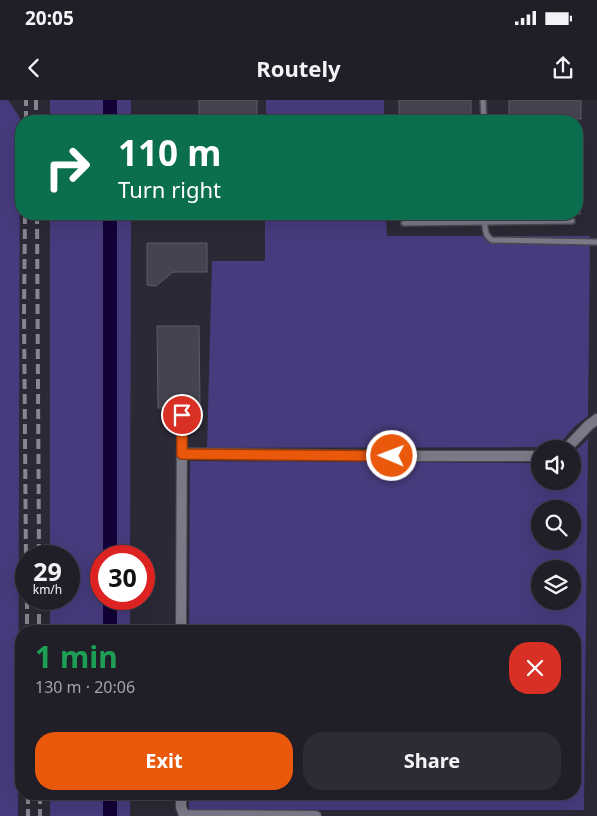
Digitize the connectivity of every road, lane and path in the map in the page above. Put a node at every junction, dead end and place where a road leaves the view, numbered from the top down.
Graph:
1 (483, 100) edge
2 (484, 115) edge
3 (572, 221) dead end
4 (485, 222) junction
5 (404, 223) dead end
6 (597, 242) edge
7 (182, 415) dead end
8 (597, 419) edge
9 (575, 440) edge
10 (182, 454) junction
11 (531, 456) edge
12 (181, 625) edge
13 (181, 800) edge
14 (316, 816) edge

1 - 2 lane
3 - 4 lane
4 - 5 lane
4 - 6 lane
7 - 10 street
8 - 9 street
10 - 11 street
10 - 12 street
13 - 14 street

